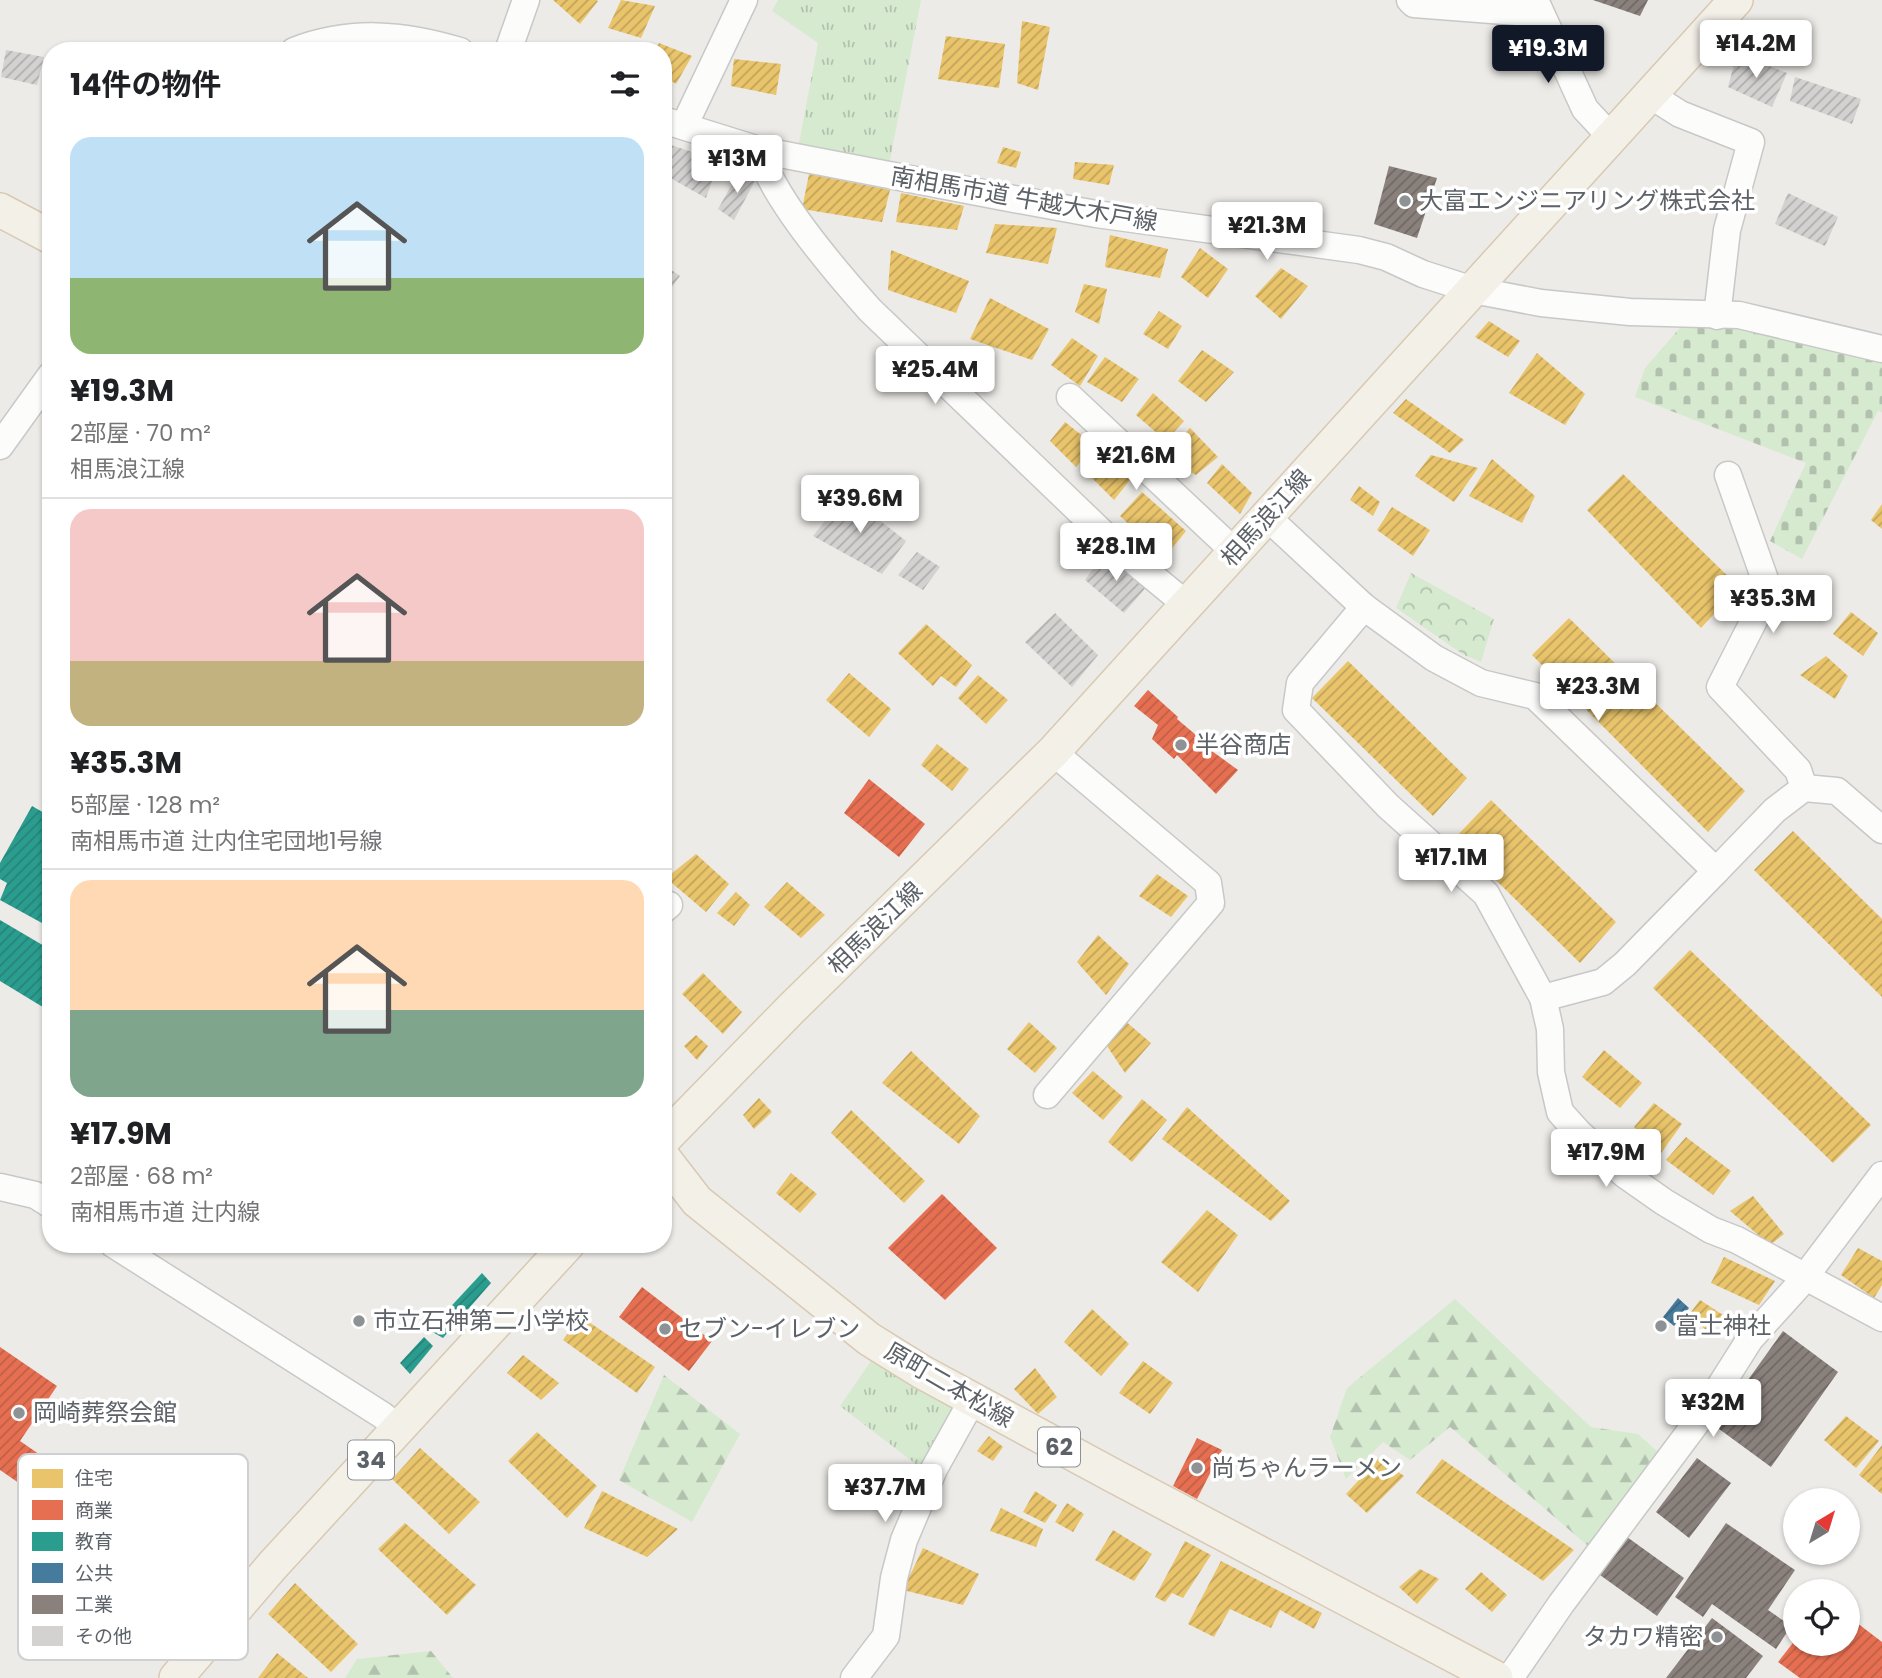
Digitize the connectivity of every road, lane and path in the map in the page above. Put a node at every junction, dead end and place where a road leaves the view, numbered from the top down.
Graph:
1 (526, 0) edge
2 (744, 0) edge
3 (1410, 0) edge
4 (1736, 0) edge
5 (1538, 7) edge
6 (329, 42) edge
7 (425, 42) edge
8 (511, 42) edge
9 (1650, 95) junction
10 (673, 123) edge
11 (1611, 137) junction
12 (759, 149) junction
13 (0, 210) edge
14 (42, 231) edge
15 (1473, 290) junction
16 (1717, 316) junction
17 (1882, 349) edge
18 (42, 388) edge
19 (1070, 397) dead end
20 (0, 446) edge
21 (1728, 475) dead end
22 (1267, 517) junction
23 (1235, 552) junction
24 (1188, 605) junction
25 (1364, 607) junction
26 (1053, 752) junction
27 (1804, 788) junction
28 (1882, 830) edge
29 (1716, 871) junction
30 (1544, 998) junction
31 (1047, 1095) dead end
32 (672, 1131) edge
33 (672, 1169) edge
34 (1882, 1175) edge
35 (0, 1187) edge
36 (42, 1199) edge
37 (127, 1253) edge
38 (560, 1253) edge
39 (1804, 1279) junction
40 (1882, 1318) edge
41 (972, 1399) junction
42 (400, 1429) junction
43 (248, 1594) edge
44 (191, 1660) edge
45 (176, 1678) edge
46 (854, 1678) edge
47 (1496, 1678) edge
48 (1510, 1678) edge

1 - 8 street
2 - 10 street
3 - 5 street
4 - 9 main road, 相馬浪江線
5 - 11 street
6 - 7 street
9 - 11 main road, 相馬浪江線
9 - 16 street
10 - 12 street, 南相馬市道 牛越大木戸線
11 - 15 main road, 相馬浪江線
12 - 15 street, 南相馬市道 牛越大木戸線
12 - 24 street
13 - 14 main road
15 - 16 street, 南相馬市道 牛越大木戸線
15 - 22 main road, 相馬浪江線
16 - 17 street, 南相馬市道 牛越大木戸線
18 - 20 street
19 - 23 street
21 - 27 street
22 - 23 main road, 相馬浪江線
22 - 25 street
23 - 24 main road, 相馬浪江線
24 - 26 main road, 相馬浪江線
25 - 29 street
25 - 30 street
26 - 31 street
26 - 32 main road, 相馬浪江線
27 - 28 street
27 - 29 street
29 - 30 street
30 - 39 street
33 - 41 main road, 原町二本松線 / 62
34 - 39 street
35 - 36 street
37 - 42 street
38 - 42 main road, 34
39 - 40 street
39 - 48 street
41 - 46 street
41 - 47 main road, 原町二本松線 / 62
42 - 43 main road, 34
44 - 45 main road, 34

